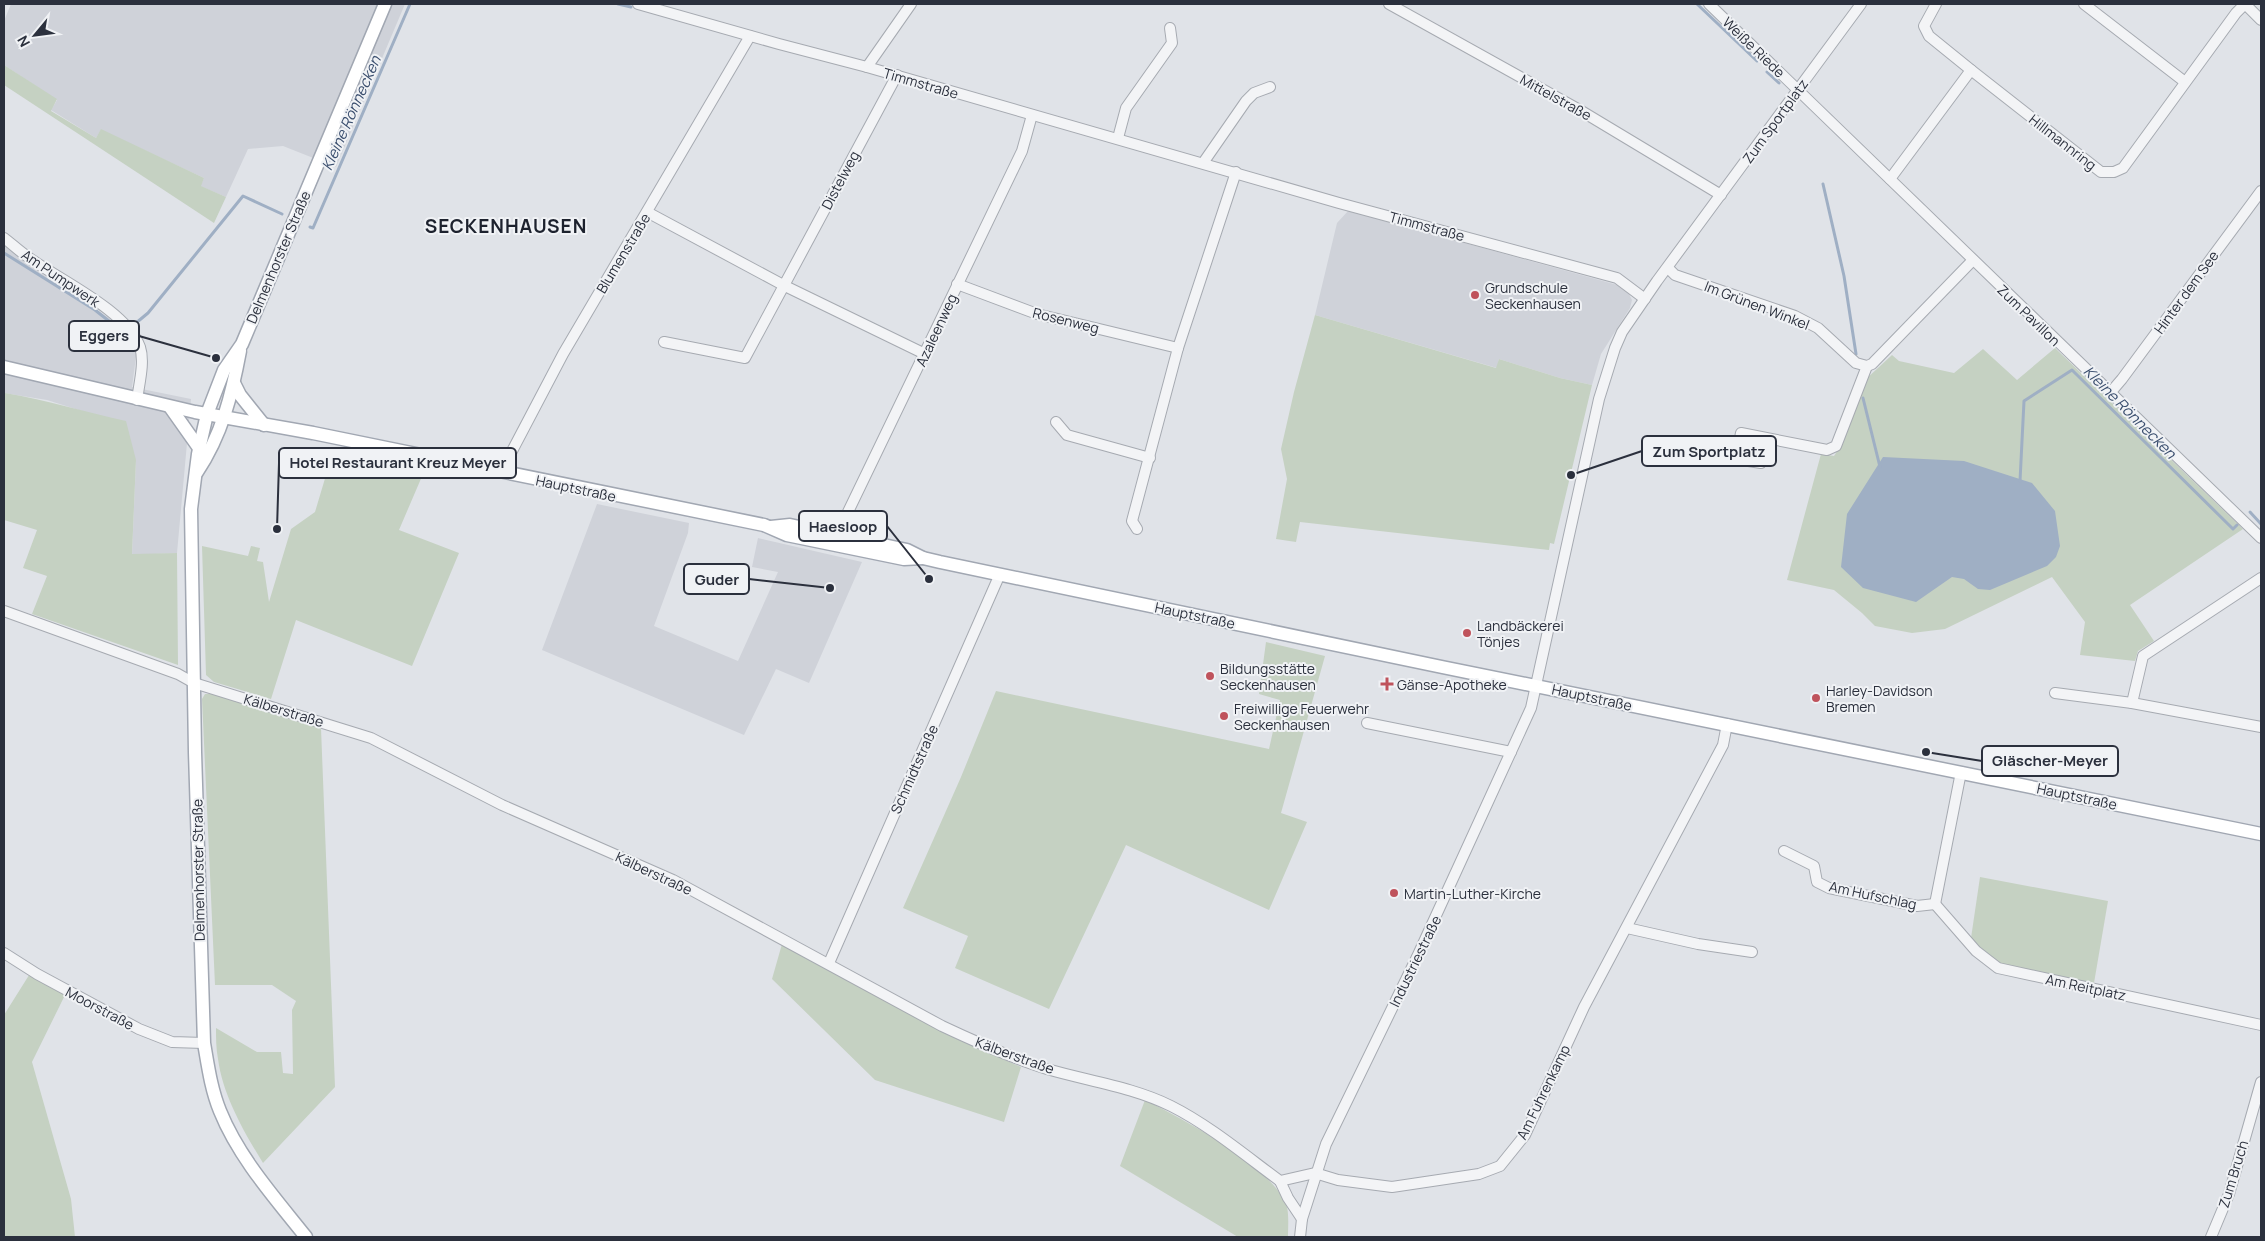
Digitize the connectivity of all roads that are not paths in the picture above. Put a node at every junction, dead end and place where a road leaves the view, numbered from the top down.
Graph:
1 (385, 4) edge
2 (638, 4) edge
3 (911, 4) edge
4 (1389, 4) edge
5 (1709, 4) edge
6 (1861, 4) edge
7 (1936, 4) edge
8 (2084, 4) edge
9 (2245, 4) edge
10 (2261, 20) edge
11 (1170, 28) dead end
12 (750, 36) junction
13 (867, 67) junction
14 (1971, 70) junction
15 (897, 76) junction
16 (2185, 82) junction
17 (1270, 86) dead end
18 (1798, 90) junction
19 (1032, 115) junction
20 (1118, 138) junction
21 (1203, 163) junction
22 (1236, 172) junction
23 (1890, 179) junction
24 (2261, 191) edge
25 (1721, 195) junction
26 (647, 212) junction
27 (4, 238) edge
28 (1973, 260) junction
29 (1668, 268) junction
30 (957, 284) junction
31 (785, 286) junction
32 (1646, 299) junction
33 (664, 342) dead end
34 (242, 344) junction
35 (1178, 348) junction
36 (926, 354) junction
37 (1867, 366) junction
38 (4, 367) edge
39 (234, 383) junction
40 (2110, 393) junction
41 (137, 400) junction
42 (170, 406) junction
43 (207, 414) junction
44 (226, 418) junction
45 (1056, 422) dead end
46 (264, 425) junction
47 (1766, 438) dead end
48 (199, 448) junction
49 (1150, 458) junction
50 (501, 472) junction
51 (197, 473) junction
52 (1137, 529) dead end
53 (2261, 538) edge
54 (839, 541) junction
55 (1000, 574) junction
56 (2261, 578) edge
57 (4, 611) edge
58 (194, 683) junction
59 (1537, 685) junction
60 (2055, 693) dead end
61 (2132, 703) junction
62 (1367, 724) dead end
63 (1727, 724) junction
64 (2261, 727) edge
65 (1511, 752) junction
66 (1961, 772) junction
67 (2261, 834) edge
68 (1784, 851) dead end
69 (1935, 904) junction
70 (1627, 928) junction
71 (1752, 952) dead end
72 (4, 953) edge
73 (829, 963) junction
74 (2261, 1025) edge
75 (204, 1044) junction
76 (2261, 1082) edge
77 (1315, 1173) junction
78 (1280, 1182) junction
79 (1302, 1218) junction
80 (306, 1237) edge
81 (1300, 1237) edge
82 (2211, 1237) edge

1 - 34 main road, Delmenhorster Straße
2 - 12 street, Timmstraße
3 - 13 street
4 - 25 street, Mittelstraße
5 - 18 street, Weiße Riede
6 - 18 street, Zum Sportplatz
7 - 14 street, Hillmannring
8 - 16 street
9 - 10 street
9 - 16 street, Hillmannring
11 - 20 street
12 - 13 street, Timmstraße
12 - 26 street, Blumenstraße
13 - 15 street, Timmstraße
14 - 16 street, Hillmannring
14 - 23 street
15 - 19 street, Timmstraße
15 - 31 street, Distelweg
17 - 21 street
18 - 23 street, Zum Pavillon
18 - 25 street, Zum Sportplatz
19 - 20 street, Timmstraße
19 - 30 street, Azaleenweg
20 - 21 street, Timmstraße
21 - 22 street, Timmstraße
22 - 32 street, Timmstraße
22 - 35 street
23 - 28 street, Zum Pavillon
24 - 40 street, Hinter dem See
25 - 29 street, Zum Sportplatz
26 - 31 street
26 - 50 street, Blumenstraße
27 - 41 street, Am Pumpwerk
28 - 37 street
28 - 40 street, Zum Pavillon
29 - 32 street, Zum Sportplatz
29 - 37 street, Im Grünen Winkel
30 - 35 street, Rosenweg
30 - 36 street, Azaleenweg
31 - 33 street, Distelweg
31 - 36 street
32 - 59 street, Zum Sportplatz
34 - 39 main road, Delmenhorster Straße
34 - 43 main road, Delmenhorster Straße
35 - 49 street
36 - 54 street, Azaleenweg
37 - 47 street
38 - 41 main road, Hauptstraße
39 - 44 main road, Delmenhorster Straße
39 - 46 main road
40 - 53 street, Zum Pavillon
41 - 42 main road, Hauptstraße
42 - 43 main road, Hauptstraße
42 - 48 main road
43 - 44 main road, Hauptstraße
43 - 48 main road, Delmenhorster Straße
44 - 46 main road, Hauptstraße
44 - 51 main road, Delmenhorster Straße
45 - 49 street
46 - 50 main road, Hauptstraße
48 - 51 main road, Delmenhorster Straße
49 - 52 street
50 - 54 main road, Hauptstraße
51 - 58 main road, Delmenhorster Straße
54 - 55 main road, Hauptstraße
55 - 59 main road, Hauptstraße
55 - 73 street, Schmidtstraße
56 - 61 street
57 - 58 street, Kälberstraße
58 - 73 street, Kälberstraße
58 - 75 main road, Delmenhorster Straße
59 - 63 main road, Hauptstraße
59 - 65 street, Industriestraße
60 - 61 street
61 - 64 street
62 - 65 street
63 - 66 main road, Hauptstraße
63 - 70 street, Am Fuhrenkamp
65 - 77 street, Industriestraße
66 - 67 main road, Hauptstraße
66 - 69 street, Am Hufschlag
68 - 69 street, Am Hufschlag
69 - 74 street, Am Reitplatz
70 - 71 street
70 - 77 street, Am Fuhrenkamp
72 - 75 street, Moorstraße
73 - 78 street, Kälberstraße
75 - 80 main road, Delmenhorster Straße
76 - 82 street, Zum Bruch
77 - 78 street
77 - 79 street, Industriestraße
78 - 79 street, Kälberstraße
79 - 81 street, Industriestraße

